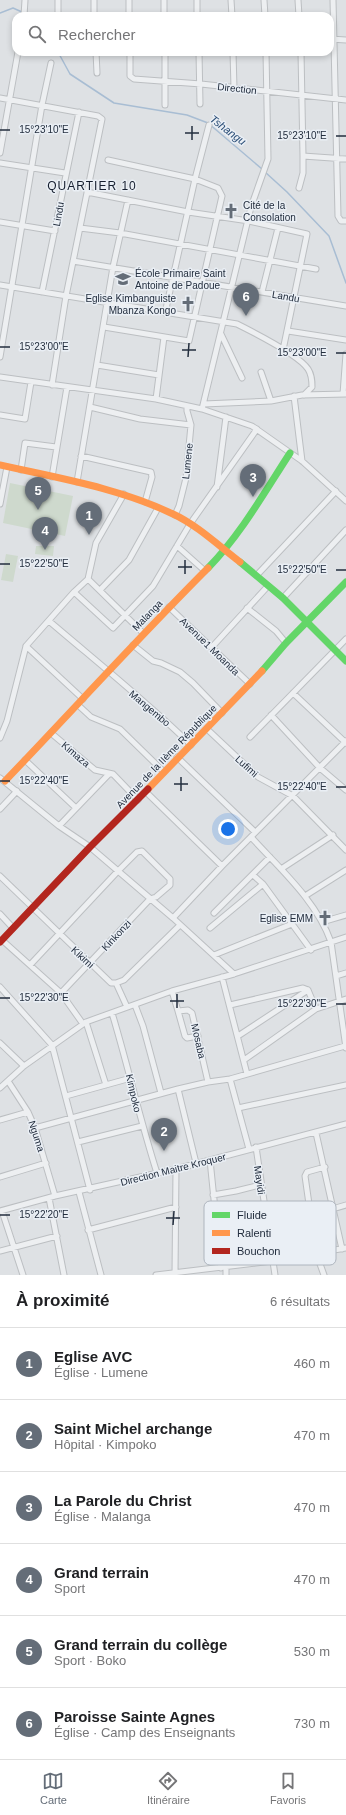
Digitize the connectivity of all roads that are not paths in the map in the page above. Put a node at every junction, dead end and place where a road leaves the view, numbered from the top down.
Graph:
1 (25, 0) edge
2 (58, 0) edge
3 (94, 0) edge
4 (129, 0) edge
5 (164, 0) edge
6 (197, 0) edge
7 (231, 0) edge
8 (264, 0) edge
9 (298, 0) edge
10 (333, 0) edge
11 (24, 12) edge
12 (58, 12) dead end
13 (94, 12) edge
14 (129, 12) edge
15 (164, 12) edge
16 (197, 12) edge
17 (232, 12) edge
18 (265, 12) edge
19 (299, 12) edge
20 (333, 12) edge
21 (334, 39) edge
22 (346, 40) edge
23 (17, 56) edge
24 (96, 56) edge
25 (130, 56) edge
26 (164, 56) edge
27 (199, 56) edge
28 (233, 56) edge
29 (266, 56) edge
30 (301, 56) edge
31 (333, 56) edge
32 (51, 63) dead end
33 (97, 73) dead end
34 (166, 81) junction
35 (201, 84) junction
36 (234, 88) junction
37 (268, 91) junction
38 (303, 95) junction
39 (0, 98) edge
40 (335, 99) junction
41 (10, 100) junction
42 (346, 100) edge
43 (200, 104) dead end
44 (42, 105) junction
45 (165, 105) dead end
46 (79, 112) junction
47 (209, 126) dead end
48 (0, 153) edge
49 (303, 156) junction
50 (337, 158) junction
51 (346, 159) edge
52 (108, 160) dead end
53 (0, 163) edge
54 (32, 167) junction
55 (65, 173) junction
56 (195, 179) junction
57 (299, 188) dead end
58 (87, 192) junction
59 (128, 200) junction
60 (188, 212) junction
61 (217, 216) junction
62 (249, 221) junction
63 (346, 221) edge
64 (0, 222) edge
65 (23, 225) junction
66 (80, 228) junction
67 (278, 228) junction
68 (55, 231) junction
69 (120, 233) junction
70 (181, 245) junction
71 (209, 249) junction
72 (240, 255) junction
73 (73, 261) junction
74 (271, 261) junction
75 (113, 267) junction
76 (301, 267) junction
77 (316, 269) dead end
78 (173, 278) junction
79 (202, 282) junction
80 (0, 285) edge
81 (11, 287) junction
82 (232, 287) junction
83 (42, 292) junction
84 (262, 292) junction
85 (66, 296) junction
86 (294, 298) junction
87 (108, 304) junction
88 (346, 306) edge
89 (165, 313) junction
90 (193, 317) junction
91 (223, 322) junction
92 (104, 327) junction
93 (288, 331) junction
94 (221, 334) junction
95 (164, 337) junction
96 (346, 340) edge
97 (283, 350) junction
98 (346, 354) edge
99 (0, 357) edge
100 (97, 365) junction
101 (261, 372) dead end
102 (159, 375) junction
103 (0, 377) edge
104 (242, 378) dead end
105 (31, 382) junction
106 (52, 385) junction
107 (67, 387) junction
108 (93, 390) junction
109 (344, 394) edge
110 (304, 395) junction
111 (294, 396) junction
112 (156, 399) junction
113 (271, 401) junction
114 (204, 404) junction
115 (188, 406) junction
116 (90, 407) junction
117 (202, 409) junction
118 (0, 415) edge
119 (226, 417) junction
120 (191, 425) junction
121 (257, 430) junction
122 (56, 447) junction
123 (290, 453) junction
124 (81, 456) junction
125 (302, 462) junction
126 (3, 466) edge
127 (21, 470) junction
128 (52, 477) junction
129 (77, 482) junction
130 (217, 488) junction
131 (336, 491) junction
132 (124, 494) junction
133 (346, 501) edge
134 (145, 502) junction
135 (0, 504) edge
136 (158, 508) junction
137 (175, 515) junction
138 (190, 524) junction
139 (346, 530) edge
140 (177, 546) junction
141 (225, 550) junction
142 (205, 571) junction
143 (257, 575) junction
144 (88, 579) junction
145 (346, 582) edge
146 (268, 586) junction
147 (100, 590) junction
148 (74, 592) junction
149 (283, 598) junction
150 (169, 607) junction
151 (246, 608) junction
152 (125, 615) junction
153 (50, 621) junction
154 (306, 622) junction
155 (143, 633) junction
156 (346, 639) edge
157 (286, 643) junction
158 (133, 645) junction
159 (26, 646) junction
160 (212, 647) junction
161 (336, 650) junction
162 (346, 661) edge
163 (108, 672) junction
164 (250, 684) junction
165 (293, 692) junction
166 (84, 699) junction
167 (78, 706) junction
168 (222, 713) junction
169 (271, 715) junction
170 (207, 729) junction
171 (51, 733) junction
172 (250, 736) dead end
173 (0, 738) edge
174 (346, 742) edge
175 (191, 745) junction
176 (178, 757) junction
177 (25, 760) junction
178 (320, 768) junction
179 (164, 772) junction
180 (108, 774) junction
181 (2, 779) edge
182 (346, 790) edge
183 (17, 791) junction
184 (146, 792) junction
185 (293, 796) junction
186 (138, 800) junction
187 (2, 803) edge
188 (0, 808) edge
189 (76, 808) junction
190 (59, 826) junction
191 (253, 835) junction
192 (333, 835) junction
193 (90, 847) junction
194 (346, 850) edge
195 (270, 857) junction
196 (222, 866) junction
197 (281, 869) junction
198 (346, 870) edge
199 (118, 871) junction
200 (253, 875) junction
201 (0, 876) edge
202 (263, 884) junction
203 (305, 896) junction
204 (150, 899) junction
205 (33, 908) junction
206 (214, 913) dead end
207 (0, 914) edge
208 (346, 915) edge
209 (173, 918) junction
210 (322, 922) junction
211 (292, 924) junction
212 (180, 925) junction
213 (13, 928) junction
214 (210, 928) dead end
215 (59, 934) junction
216 (346, 937) edge
217 (1, 941) edge
218 (331, 942) junction
219 (311, 950) junction
220 (214, 955) junction
221 (90, 963) junction
222 (30, 966) junction
223 (346, 973) edge
224 (234, 974) junction
225 (336, 976) junction
226 (222, 977) junction
227 (116, 983) junction
228 (0, 987) edge
229 (308, 990) junction
230 (172, 991) junction
231 (61, 993) junction
232 (346, 999) edge
233 (340, 1000) junction
234 (135, 1005) junction
235 (230, 1005) junction
236 (127, 1007) junction
237 (316, 1009) junction
238 (178, 1011) junction
239 (112, 1013) junction
240 (85, 1023) junction
241 (198, 1036) junction
242 (238, 1036) junction
243 (0, 1043) edge
244 (52, 1045) junction
245 (346, 1046) edge
246 (346, 1049) edge
247 (244, 1060) junction
248 (24, 1066) junction
249 (247, 1074) junction
250 (131, 1078) junction
251 (230, 1079) junction
252 (8, 1081) junction
253 (208, 1082) junction
254 (106, 1085) junction
255 (346, 1085) edge
256 (0, 1088) edge
257 (178, 1089) junction
258 (161, 1094) junction
259 (66, 1096) junction
260 (135, 1101) junction
261 (238, 1108) junction
262 (28, 1112) junction
263 (72, 1119) junction
264 (0, 1120) edge
265 (346, 1124) edge
266 (142, 1126) junction
267 (35, 1128) junction
268 (316, 1133) junction
269 (78, 1142) junction
270 (256, 1147) junction
271 (249, 1149) junction
272 (210, 1160) junction
273 (46, 1162) junction
274 (196, 1163) junction
275 (325, 1167) junction
276 (176, 1169) junction
277 (157, 1173) junction
278 (0, 1176) edge
279 (260, 1184) junction
280 (90, 1190) junction
281 (78, 1192) junction
282 (213, 1195) junction
283 (56, 1196) junction
284 (49, 1198) junction
285 (214, 1201) edge
286 (263, 1201) edge
287 (310, 1201) edge
288 (332, 1201) edge
289 (346, 1206) edge
290 (176, 1207) junction
291 (336, 1208) edge
292 (1, 1211) edge
293 (336, 1217) edge
294 (88, 1230) junction
295 (57, 1236) junction
296 (15, 1248) junction
297 (344, 1249) edge
298 (0, 1251) edge
299 (240, 1265) edge
300 (273, 1265) edge
301 (320, 1265) edge
302 (224, 1267) junction
303 (175, 1274) junction
304 (187, 1274) edge
305 (23, 1275) edge
306 (64, 1275) edge
307 (101, 1275) edge
308 (156, 1275) edge
309 (226, 1275) edge
310 (276, 1275) edge
311 (324, 1275) edge

1 - 11 street
2 - 12 street
3 - 13 street
4 - 14 street
5 - 15 street
6 - 16 street
7 - 17 street
8 - 18 street
9 - 19 street
10 - 20 street
21 - 22 street
23 - 41 street
24 - 33 street
25 - 34 street, Direction
26 - 34 street
27 - 35 street
28 - 36 street
29 - 37 street
30 - 38 street
31 - 40 street
32 - 44 street
34 - 35 street, Direction
34 - 45 street
35 - 36 street, Direction
35 - 43 street
36 - 37 street, Direction
37 - 38 street, Direction
37 - 62 street
38 - 40 street, Direction
38 - 49 street
39 - 41 street
40 - 42 street, Direction
40 - 50 street
41 - 44 street
41 - 48 street
44 - 46 street
44 - 54 street
46 - 55 street, Lindu
46 - 58 street
47 - 56 street
49 - 50 street
49 - 57 street
50 - 51 street
50 - 63 street
52 - 56 street
53 - 54 street
54 - 55 street
54 - 65 street
55 - 68 street, Lindu
56 - 60 street
56 - 61 street
58 - 59 street
58 - 66 street
59 - 60 street
59 - 69 street
60 - 61 street
60 - 70 street
61 - 62 street
61 - 71 street
62 - 67 street
62 - 72 street
64 - 65 street
65 - 68 street
65 - 81 street
66 - 69 street
66 - 73 street
67 - 74 street
67 - 76 street
68 - 83 street, Lindu
69 - 70 street
69 - 75 street
70 - 71 street
70 - 78 street
71 - 72 street
71 - 79 street
72 - 74 street
72 - 82 street
73 - 75 street, Landu
73 - 85 street
74 - 76 street
74 - 84 street
75 - 78 street, Landu
75 - 87 street
76 - 77 street
76 - 86 street
78 - 79 street, Landu
78 - 89 street
79 - 82 street, Landu
79 - 90 street
80 - 81 street
81 - 83 street
81 - 99 street
82 - 84 street, Landu
82 - 91 street
83 - 85 street
84 - 86 street, Landu
85 - 87 street
85 - 106 street
86 - 88 street, Landu
86 - 93 street
87 - 89 street
87 - 92 street
89 - 90 street
90 - 91 street
90 - 95 street
91 - 94 street
91 - 97 street
92 - 95 street
92 - 100 street
93 - 96 street
93 - 97 street
94 - 104 street
94 - 114 street
95 - 102 street
97 - 110 street
98 - 109 street
100 - 102 street
100 - 108 street
101 - 113 street
102 - 112 street
103 - 105 street
105 - 106 street
105 - 118 street
106 - 107 street
107 - 108 street
107 - 122 street
108 - 112 street
108 - 116 street
109 - 110 street
110 - 111 street
111 - 113 street
111 - 125 street
112 - 115 street
113 - 114 street
114 - 117 street
115 - 117 street
115 - 120 street, Lumene
116 - 120 street
116 - 124 street
117 - 119 street
119 - 121 street
119 - 130 street
120 - 137 street, Lumene
121 - 123 street
121 - 130 street, Malanga
122 - 127 street
122 - 128 street
123 - 125 street
123 - 141 street, Malanga
124 - 129 street
124 - 134 street
125 - 131 street
126 - 127 street
126 - 135 street
127 - 128 street
128 - 129 street
129 - 132 street
130 - 138 street, Malanga
131 - 133 street
131 - 143 street
132 - 134 street
132 - 144 street
134 - 136 street
136 - 137 street
136 - 147 street
137 - 138 street
138 - 140 street, Malanga
138 - 141 street
139 - 149 street
140 - 142 street
140 - 152 street, Malanga
141 - 142 street, Malanga
141 - 143 street
142 - 150 street, Malanga
143 - 146 street
144 - 147 street
144 - 148 street
145 - 154 street, Avenue de la IIème République
146 - 149 street
146 - 151 street
147 - 152 street
148 - 152 street, Malanga
148 - 153 street
149 - 154 street
150 - 155 street, Malanga
150 - 160 street, Avenue1 Moanda
151 - 157 street
151 - 160 street
152 - 155 street
153 - 159 street
153 - 163 street, Mangembo
154 - 157 street, Avenue de la IIème République
154 - 161 street
155 - 158 street, Malanga
156 - 161 street
157 - 164 street, Avenue de la IIème République
158 - 163 street, Malanga
158 - 168 street
159 - 166 street
159 - 173 street
160 - 164 street, Avenue1 Moanda
161 - 162 street
161 - 165 street
163 - 166 street, Malanga
163 - 175 street, Mangembo
164 - 168 street, Avenue de la IIème République
165 - 169 street
165 - 174 street
166 - 167 street, Malanga
167 - 171 street, Malanga
167 - 179 street
168 - 170 street, Avenue de la IIème République
169 - 172 street
169 - 178 street
170 - 175 street, Avenue de la IIème République
170 - 185 street, Lufimi
171 - 177 street, Malanga
171 - 180 street, Kimaza
174 - 178 street
175 - 176 street, Avenue de la IIème République
176 - 179 street, Avenue de la IIème République
176 - 191 street
177 - 181 street, Malanga
177 - 189 street
178 - 182 street
178 - 185 street
179 - 184 street, Avenue de la IIème République
180 - 186 street, Kimaza
180 - 189 street
181 - 183 street
183 - 187 street
183 - 190 street
184 - 186 street, Avenue de la IIème République
184 - 196 street
185 - 191 street
185 - 192 street, Lufimi
186 - 193 street, Avenue de la IIème République
187 - 188 street
189 - 190 street
190 - 193 street
191 - 195 street
191 - 196 street
192 - 194 street, Lufimi
192 - 197 street
193 - 199 street
193 - 205 street, Avenue de la IIème République
195 - 197 street
195 - 200 street
196 - 209 street
197 - 203 street
198 - 203 street
199 - 204 street
199 - 204 street, Kinkonzi
199 - 215 street
200 - 202 street
200 - 206 street
201 - 205 street, Kikimi
202 - 211 street
202 - 214 street
203 - 210 street
204 - 209 street
204 - 221 street, Kinkonzi
205 - 213 street, Avenue de la IIème République
205 - 215 street, Kikimi
207 - 213 street
208 - 210 street
209 - 212 street
210 - 218 street
211 - 219 street
211 - 220 street
212 - 220 street
212 - 227 street
213 - 217 street, Avenue de la IIème République
215 - 221 street, Kikimi
215 - 222 street
216 - 218 street
217 - 222 street
218 - 219 street
218 - 225 street
219 - 224 street
220 - 224 street
221 - 227 street, Kikimi
221 - 231 street, Kinkonzi
222 - 231 street
223 - 225 street
224 - 226 street
225 - 233 street
226 - 230 street
226 - 235 street
227 - 236 street
228 - 244 street
229 - 235 street
229 - 237 street
229 - 242 street
230 - 234 street
230 - 238 street
231 - 240 street
232 - 233 street
233 - 237 street
233 - 245 street
234 - 236 street
234 - 258 street
235 - 242 street
236 - 239 street
237 - 247 street
238 - 241 street, Mosaba
238 - 241 street
239 - 240 street
239 - 250 street, Kimpoko
240 - 244 street
240 - 254 street
241 - 253 street, Mosaba
242 - 247 street
243 - 248 street
244 - 248 street
244 - 259 street
245 - 246 street
245 - 249 street
247 - 249 street
248 - 252 street
249 - 251 street
250 - 254 street
250 - 260 street, Kimpoko
251 - 253 street
251 - 261 street
252 - 256 street
252 - 262 street, Nguma
253 - 257 street
254 - 259 street
255 - 261 street
257 - 258 street
257 - 274 street
258 - 260 street
259 - 263 street
260 - 263 street
260 - 266 street, Kimpoko
261 - 271 street
262 - 264 street
262 - 267 street, Nguma
263 - 267 street
263 - 269 street
265 - 268 street, Direction Maitre Kroquer
266 - 269 street
266 - 277 street, Kimpoko
267 - 273 street, Nguma
268 - 270 street, Direction Maitre Kroquer
268 - 275 street
269 - 280 street
270 - 271 street, Direction Maitre Kroquer
270 - 279 street, Mayidi
271 - 272 street, Direction Maitre Kroquer
272 - 274 street, Direction Maitre Kroquer
272 - 282 street
273 - 278 street
273 - 283 street, Nguma
274 - 276 street, Direction Maitre Kroquer
275 - 287 street
275 - 288 street
276 - 277 street, Direction Maitre Kroquer
276 - 290 street
277 - 280 street, Direction Maitre Kroquer
279 - 282 street
279 - 286 street, Mayidi
280 - 281 street, Direction Maitre Kroquer
281 - 283 street, Direction Maitre Kroquer
281 - 294 street
282 - 285 street
283 - 284 street, Direction Maitre Kroquer
284 - 292 street, Direction Maitre Kroquer
284 - 295 street
289 - 291 street
290 - 294 street
290 - 303 street
292 - 296 street
293 - 297 street
294 - 307 street
295 - 296 street
295 - 306 street
296 - 298 street
296 - 305 street
299 - 302 street
300 - 310 street, Mayidi
301 - 311 street
302 - 304 street
302 - 309 street
303 - 304 street
303 - 308 street

